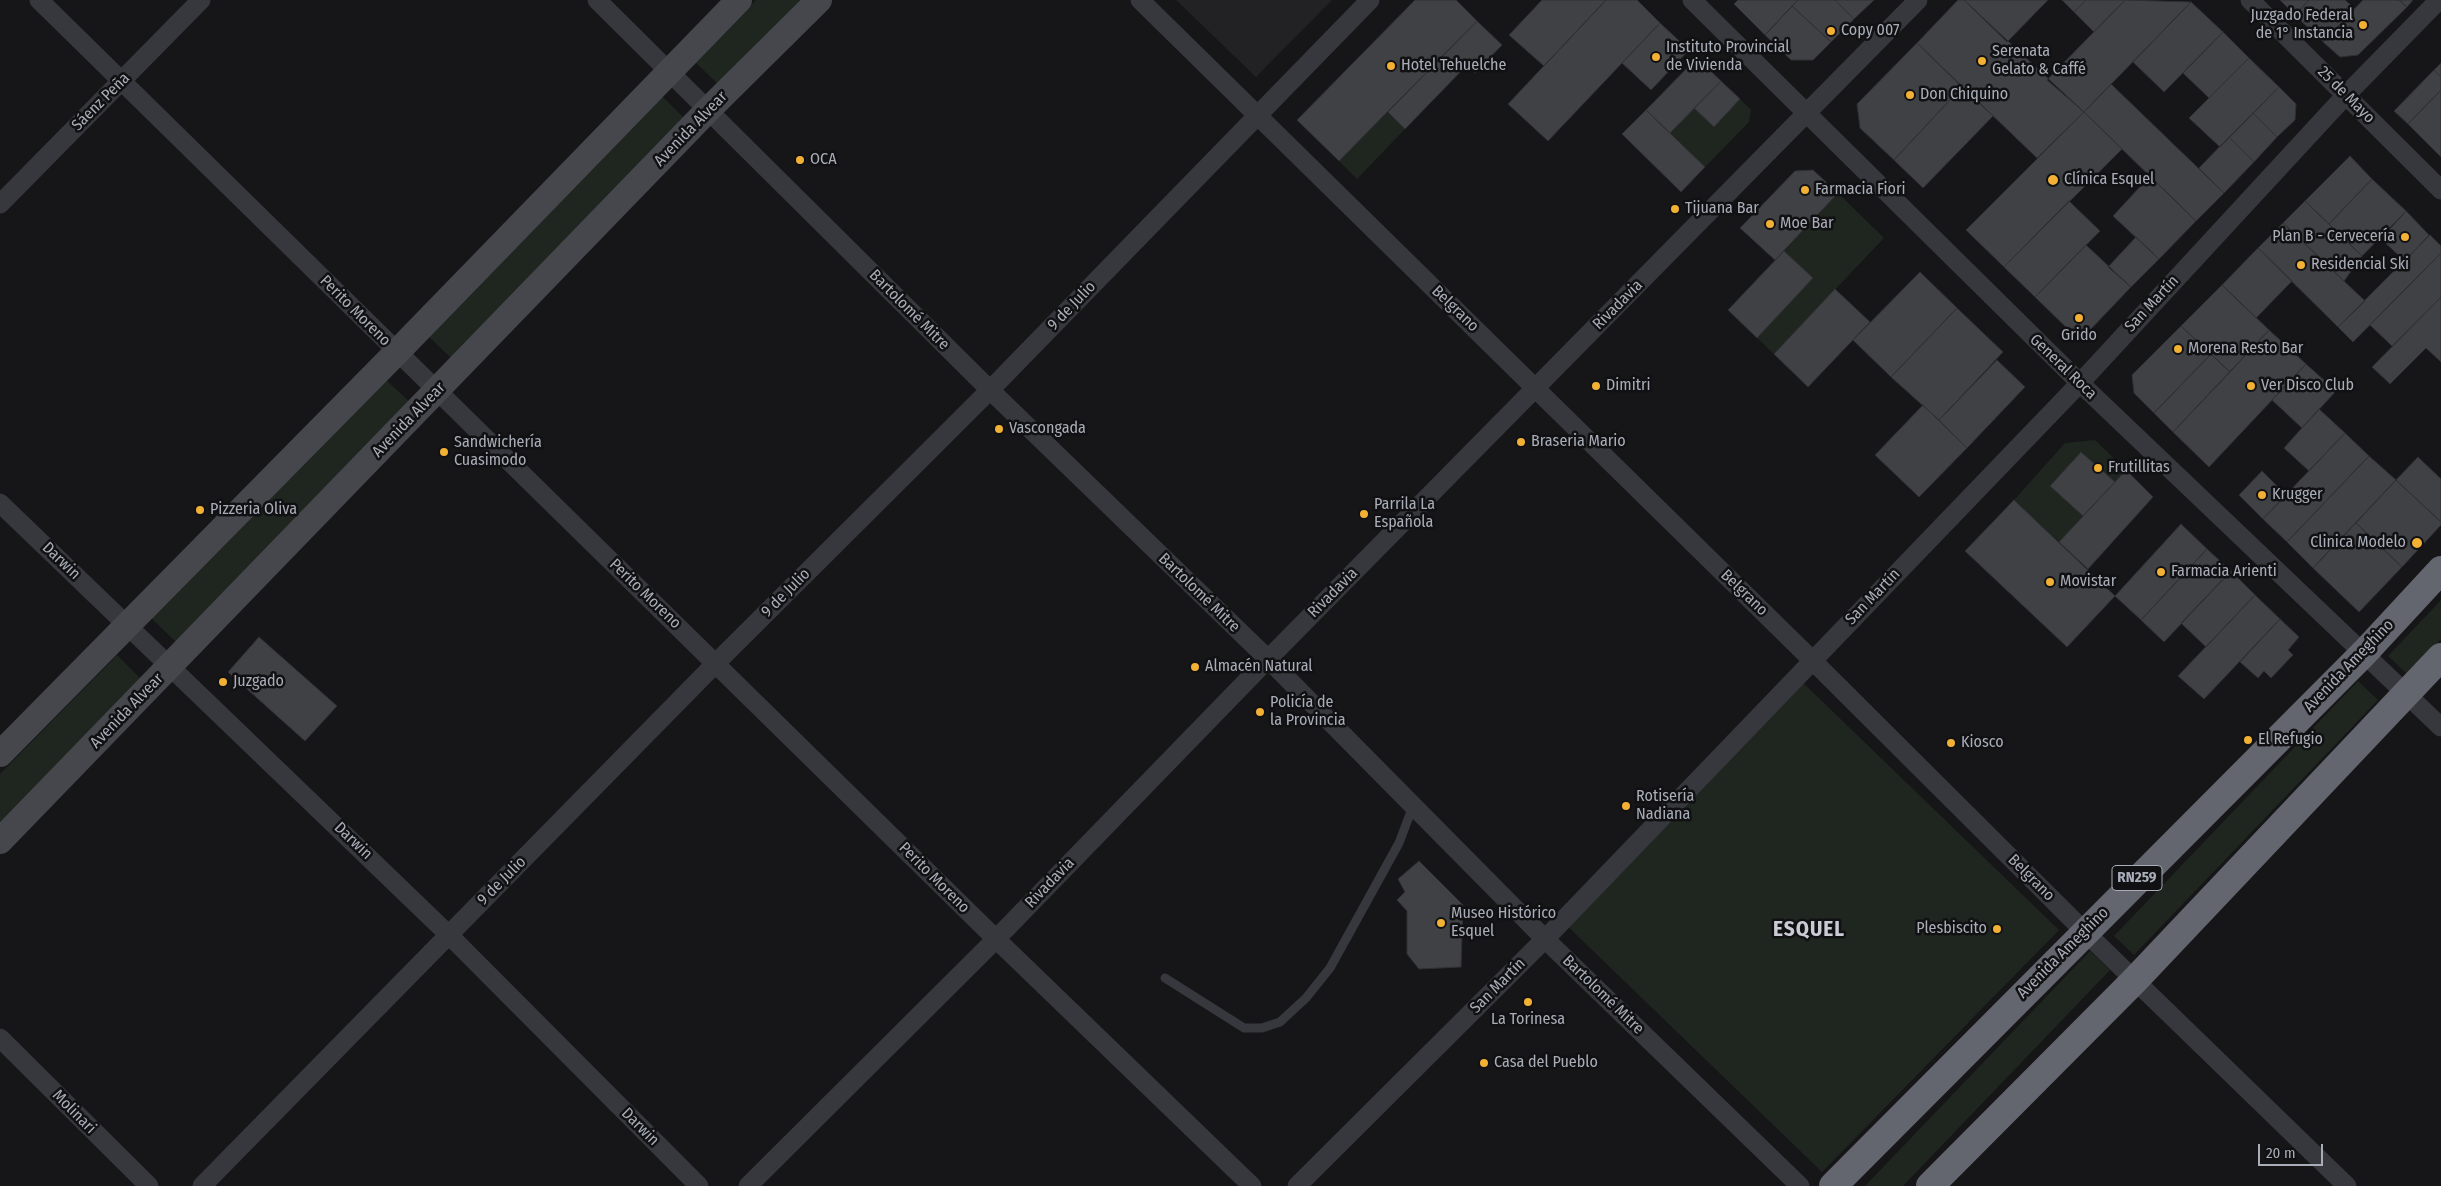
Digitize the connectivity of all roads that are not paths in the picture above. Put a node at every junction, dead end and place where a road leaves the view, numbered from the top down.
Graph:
1 (39, 0) edge
2 (201, 0) edge
3 (597, 0) edge
4 (740, 0) edge
5 (819, 0) edge
6 (1140, 0) edge
7 (1370, 0) edge
8 (1692, 0) edge
9 (1918, 0) edge
10 (2250, 0) edge
11 (2439, 0) edge
12 (670, 70) junction
13 (122, 80) junction
14 (2346, 95) junction
15 (708, 111) junction
16 (1807, 114) junction
17 (1257, 116) junction
18 (2441, 190) edge
19 (0, 204) edge
20 (397, 352) junction
21 (2080, 383) junction
22 (1535, 388) junction
23 (990, 390) junction
24 (436, 392) junction
25 (0, 503) edge
26 (2441, 570) edge
27 (128, 625) junction
28 (2364, 652) junction
29 (2441, 657) edge
30 (1268, 659) junction
31 (1812, 660) junction
32 (716, 663) junction
33 (172, 666) junction
34 (2406, 693) junction
35 (2441, 727) edge
36 (0, 754) edge
37 (1413, 806) junction
38 (0, 841) edge
39 (2084, 931) junction
40 (449, 935) junction
41 (996, 939) junction
42 (1545, 939) junction
43 (1165, 978) dead end
44 (2135, 980) junction
45 (0, 1038) edge
46 (149, 1186) edge
47 (202, 1186) edge
48 (700, 1186) edge
49 (748, 1186) edge
50 (1252, 1186) edge
51 (1298, 1186) edge
52 (1800, 1186) edge
53 (1832, 1186) edge
54 (1930, 1186) edge
55 (2347, 1186) edge

1 - 13 street, Perito Moreno
2 - 13 street, Sáenz Peña
3 - 12 street, Bartolomé Mitre
4 - 12 main road
5 - 15 main road, Avenida Alvear
6 - 17 street, Belgrano
7 - 17 street, 9 de Julio
8 - 16 street, General Roca
9 - 16 street, Rivadavia
10 - 14 street, 25 de Mayo
11 - 14 street, San Martín
12 - 15 street, Bartolomé Mitre
12 - 20 main road
13 - 19 street, Sáenz Peña
13 - 20 street, Perito Moreno
14 - 18 street, 25 de Mayo
14 - 21 street, San Martín
15 - 23 street, Bartolomé Mitre
15 - 24 main road, Avenida Alvear
16 - 21 street, General Roca
16 - 22 street, Rivadavia
17 - 22 street, Belgrano
17 - 23 street, 9 de Julio
20 - 24 street, Perito Moreno
20 - 27 main road
21 - 28 street, General Roca
21 - 31 street, San Martín
22 - 30 street, Rivadavia
22 - 31 street, Belgrano
23 - 30 street, Bartolomé Mitre
23 - 32 street, 9 de Julio
24 - 32 street, Perito Moreno
24 - 33 main road, Avenida Alvear
25 - 27 street, Darwin
26 - 28 highway, Avenida Ameghino / RN259
27 - 33 street, Darwin
27 - 36 main road
28 - 34 street, General Roca
28 - 39 highway, Avenida Ameghino / RN259
29 - 34 highway
30 - 37 street, Bartolomé Mitre
30 - 41 street, Rivadavia
31 - 39 street, Belgrano
31 - 42 street, San Martín
32 - 40 street, 9 de Julio
32 - 41 street, Perito Moreno
33 - 38 main road, Avenida Alvear
33 - 40 street, Darwin
34 - 35 street, General Roca
34 - 44 highway
37 - 42 street, Bartolomé Mitre
37 - 43 lane
39 - 44 street, Belgrano
39 - 53 highway, Avenida Ameghino / RN259
40 - 47 street, 9 de Julio
40 - 48 street, Darwin
41 - 49 street, Rivadavia
41 - 50 street, Perito Moreno
42 - 51 street, San Martín
42 - 52 street, Bartolomé Mitre
44 - 54 highway
44 - 55 street, Belgrano
45 - 46 street, Molinari

